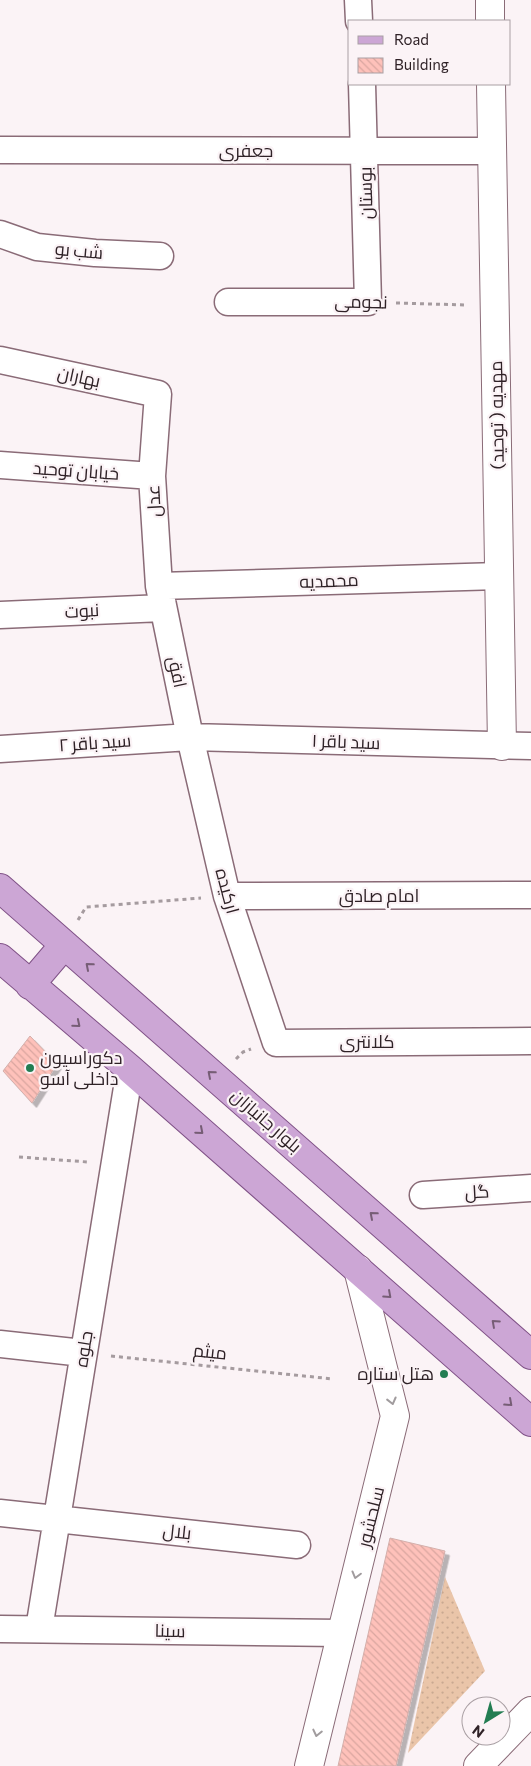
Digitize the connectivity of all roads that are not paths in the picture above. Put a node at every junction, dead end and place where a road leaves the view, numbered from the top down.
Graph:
1 (358, 0) edge
2 (490, 0) edge
3 (359, 20) edge
4 (490, 20) edge
5 (362, 85) edge
6 (491, 85) edge
7 (0, 150) edge
8 (365, 151) junction
9 (492, 151) junction
10 (0, 234) edge
11 (160, 256) dead end
12 (228, 302) dead end
13 (368, 302) joint
14 (0, 360) edge
15 (158, 394) joint
16 (0, 466) edge
17 (152, 476) junction
18 (499, 576) junction
19 (161, 597) junction
20 (0, 615) edge
21 (190, 737) junction
22 (502, 746) junction
23 (531, 746) edge
24 (0, 749) edge
25 (0, 888) edge
26 (227, 896) junction
27 (531, 896) edge
28 (64, 945) junction
29 (0, 958) edge
30 (30, 985) junction
31 (531, 1041) edge
32 (276, 1043) joint
33 (130, 1069) junction
34 (531, 1188) edge
35 (423, 1195) dead end
36 (358, 1269) junction
37 (0, 1344) edge
38 (83, 1353) junction
39 (531, 1355) edge
40 (531, 1422) edge
41 (0, 1513) edge
42 (56, 1519) junction
43 (297, 1546) dead end
44 (0, 1629) edge
45 (39, 1630) junction
46 (341, 1632) junction
47 (531, 1711) edge
48 (309, 1766) edge
49 (478, 1766) edge

1 - 3 street
2 - 4 street
5 - 8 street, بوستان
6 - 9 street, مهدیه ( توحید)
7 - 8 street, جعفری
8 - 9 street, جعفری
8 - 13 street, بوستان
9 - 18 street, مهدیه ( توحید)
10 - 11 street, شب بو
12 - 13 street, نجومی
14 - 15 street, بهاران
15 - 17 street, عدل
16 - 17 street, خیابان توحید
17 - 19 street, عدل
18 - 19 street, محمدیه
18 - 22 street, مهدیه ( توحید)
19 - 20 street, نبوت
19 - 21 street, افق
21 - 22 street, سید باقر ۱
21 - 24 street, سید باقر ۲
21 - 26 street, ارکیده
22 - 23 street, سید باقر ۱
25 - 28 main road, بلوار جانبازان
26 - 27 street, امام صادق
26 - 32 street, ارکیده
28 - 30 main road
39 -> 28 main road, بلوار جانبازان
29 - 30 main road
30 -> 33 main road
31 - 32 street, کلانتری
33 -> 36 main road
33 - 38 street, جلوه
34 - 35 street, گل
36 -> 40 main road
36 -> 46 street, سلحشور
37 - 38 street
38 - 42 street, جلوه
41 - 42 street, بلال
42 - 43 street, بلال
42 - 45 street, جلوه
44 - 45 street, سینا
45 - 46 street, سینا
46 -> 48 street, سلحشور
47 - 49 street

